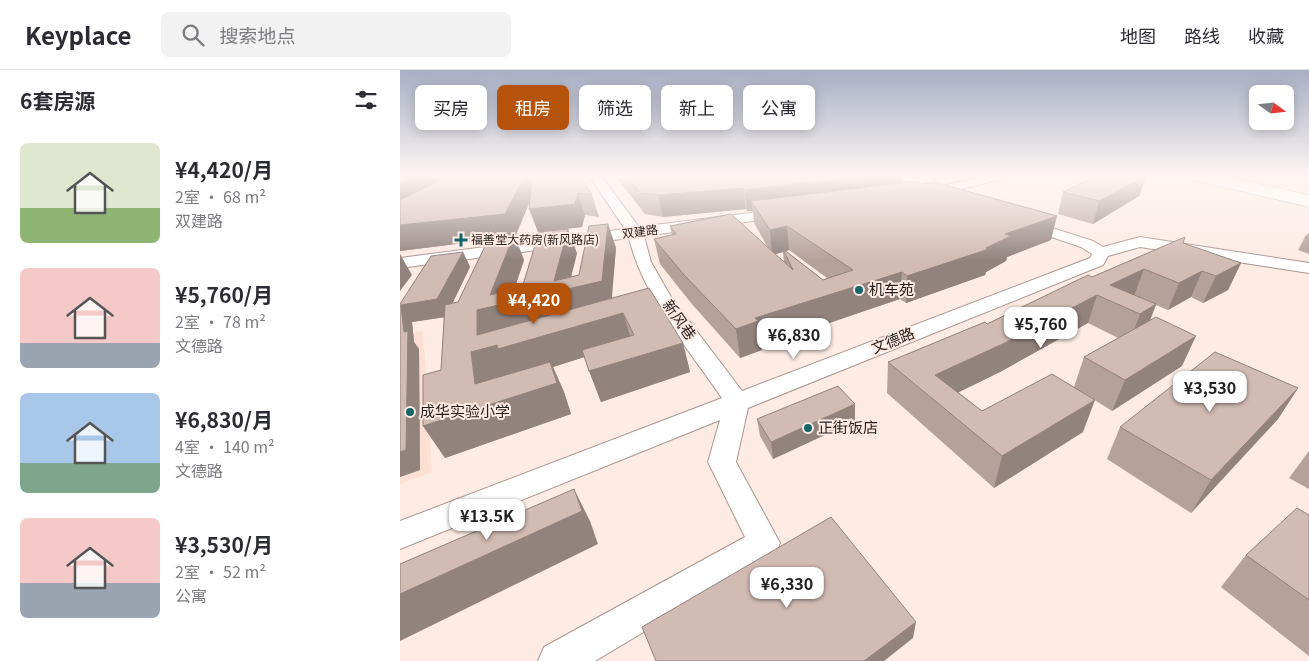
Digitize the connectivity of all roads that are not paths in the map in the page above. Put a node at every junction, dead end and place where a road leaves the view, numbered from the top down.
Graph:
1 (616, 205) edge
2 (961, 205) edge
3 (967, 206) edge
4 (799, 211) edge
5 (1008, 218) edge
6 (635, 232) junction
7 (1102, 253) junction
8 (400, 263) edge
9 (1309, 268) edge
10 (737, 401) junction
11 (400, 535) edge
12 (558, 661) edge

1 - 6 street
2 - 3 street
4 - 6 street, 双建路
5 - 7 street
6 - 8 street, 双建路
6 - 10 street, 新风巷
7 - 9 street, 文德路
7 - 10 street, 文德路
10 - 11 street, 文德路
10 - 12 street

